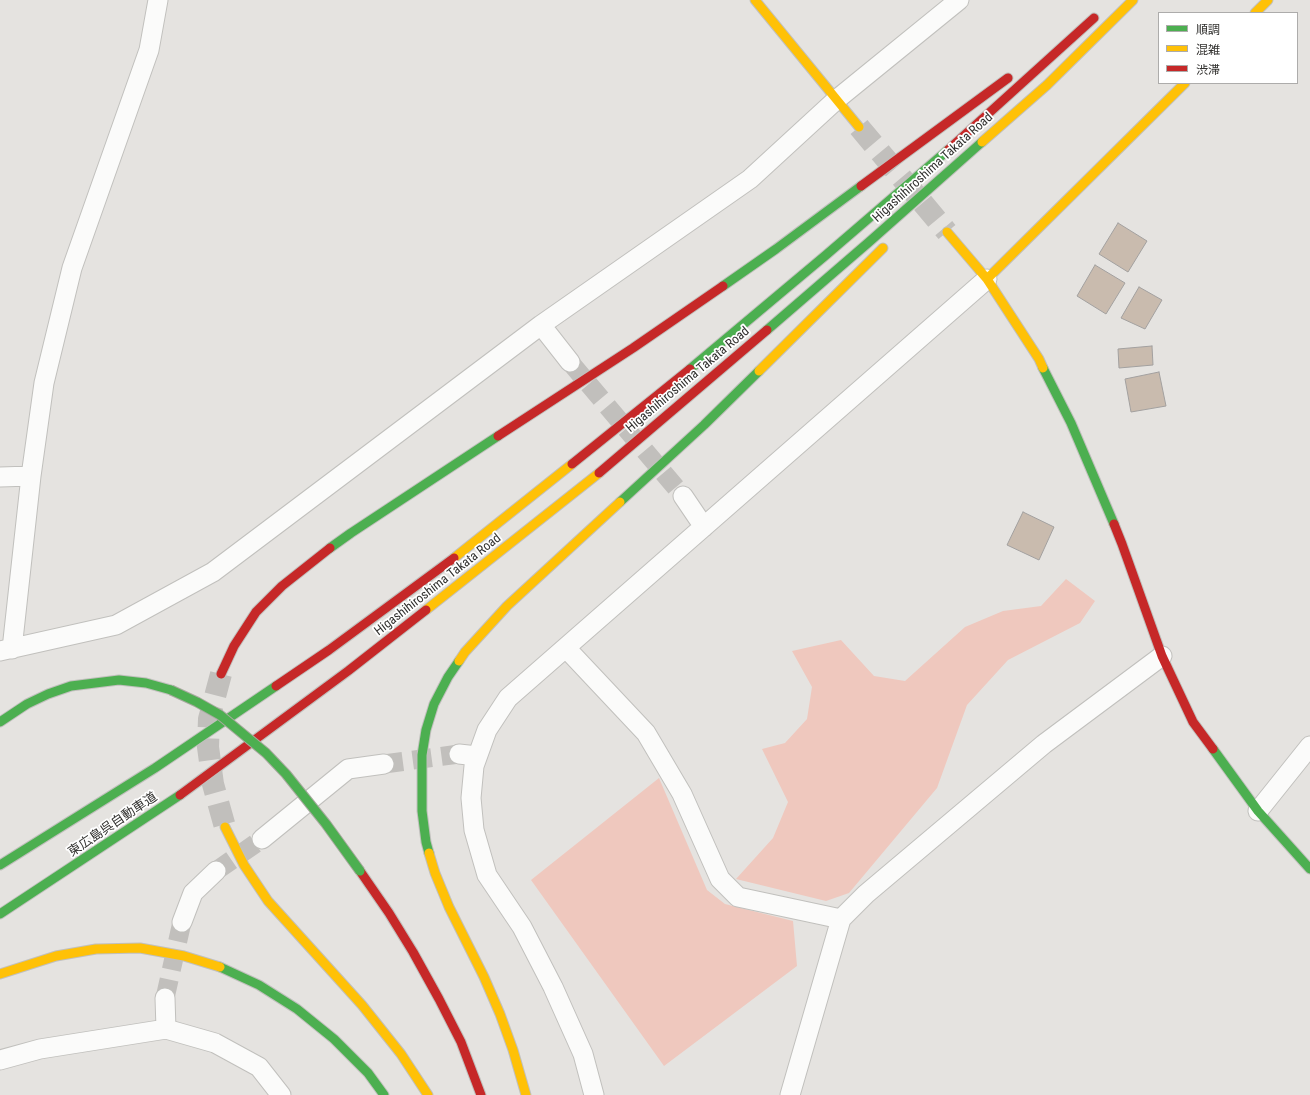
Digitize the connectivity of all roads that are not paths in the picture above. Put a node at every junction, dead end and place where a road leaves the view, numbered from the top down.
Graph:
1 (158, 0) edge
2 (755, 0) edge
3 (959, 0) edge
4 (1133, 0) edge
5 (1268, 0) edge
6 (1256, 12) edge
7 (1033, 60) dead end
8 (1014, 74) dead end
9 (1184, 84) edge
10 (1047, 85) junction
11 (836, 100) junction
12 (859, 127) tunnel mouth
13 (928, 203) dead end
14 (947, 232) tunnel mouth
15 (888, 243) dead end
16 (987, 279) junction
17 (541, 325) junction
18 (570, 362) tunnel mouth
19 (0, 476) edge
20 (31, 476) junction
21 (683, 496) tunnel mouth
22 (704, 526) junction
23 (566, 648) junction
24 (6, 650) edge
25 (1162, 656) junction
26 (221, 674) tunnel mouth
27 (0, 722) edge
28 (217, 726) joint
29 (1310, 746) edge
30 (237, 753) joint
31 (384, 764) tunnel mouth
32 (1258, 811) junction
33 (224, 827) tunnel mouth
34 (262, 839) tunnel mouth
35 (0, 865) edge
36 (1310, 869) edge
37 (216, 871) tunnel mouth
38 (0, 914) edge
39 (841, 919) junction
40 (182, 922) tunnel mouth
41 (0, 974) edge
42 (165, 998) tunnel mouth
43 (166, 1029) junction
44 (0, 1060) edge
45 (281, 1095) edge
46 (384, 1095) edge
47 (428, 1095) edge
48 (481, 1095) edge
49 (526, 1095) edge
50 (594, 1095) edge
51 (790, 1095) edge

1 - 20 street
2 - 11 main road
3 - 11 street
4 - 10 main road, Higashihiroshima Takata Road
5 - 6 main road
7 - 28 main road, Higashihiroshima Takata Road
8 - 26 main road
9 - 16 main road
10 - 13 main road
10 - 30 main road, Higashihiroshima Takata Road
11 - 12 main road
11 - 17 street
14 - 16 main road
15 - 49 main road
16 - 22 street
16 - 25 main road
17 - 18 street
17 - 24 street
19 - 20 street
20 - 24 street
21 - 22 street
22 - 23 street
23 - 39 street
23 - 50 street
25 - 32 main road
25 - 39 street
27 - 48 main road, bridge
28 - 35 main road, 東広島呉自動車道
29 - 32 street
30 - 38 main road, 東広島呉自動車道
31 - 34 street
32 - 36 main road
33 - 47 main road
37 - 40 street
39 - 51 street
41 - 46 main road
42 - 43 street
43 - 44 street
43 - 45 street

